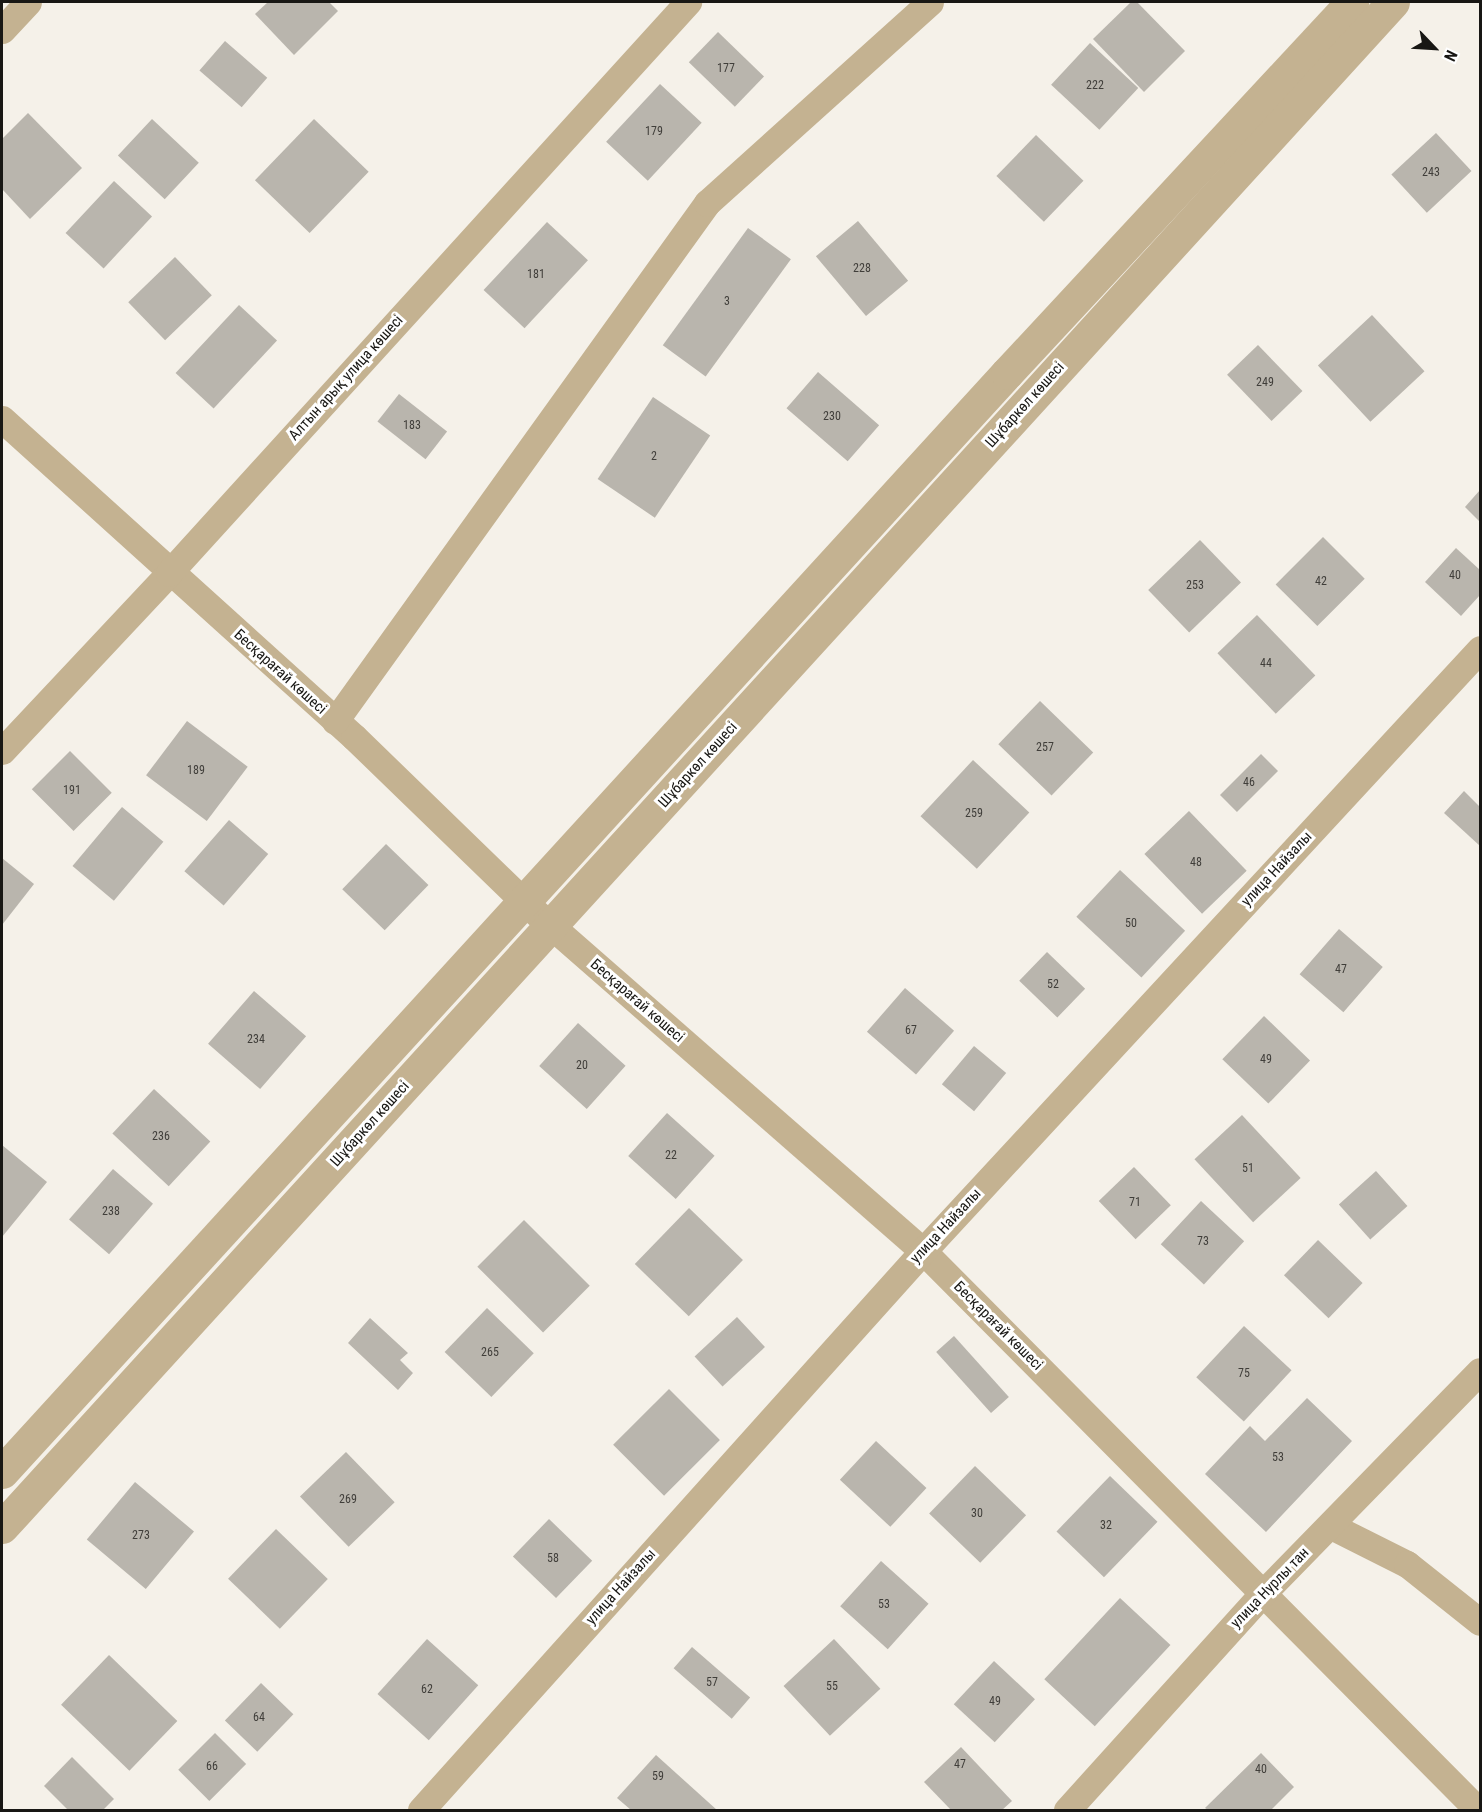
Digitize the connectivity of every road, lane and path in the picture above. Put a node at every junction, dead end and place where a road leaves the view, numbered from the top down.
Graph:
1 (28, 2) edge
2 (688, 2) edge
3 (930, 2) edge
4 (1352, 2) edge
5 (1393, 2) edge
6 (2, 30) edge
7 (2, 420) edge
8 (169, 573) junction
9 (1480, 649) edge
10 (335, 722) junction
11 (2, 751) edge
12 (525, 903) junction
13 (551, 926) junction
14 (923, 1251) junction
15 (1480, 1371) edge
16 (2, 1472) edge
17 (1331, 1526) junction
18 (2, 1527) edge
19 (1263, 1593) junction
20 (1480, 1622) edge
21 (421, 1810) edge
22 (1067, 1810) edge
23 (1478, 1810) edge

1 - 6 street
2 - 8 street, Алтын арық улица көшесі
3 - 10 street
4 - 12 street
5 - 13 street, Шұбаркөл көшесі
7 - 8 street, Бесқарағай көшесі
8 - 10 street, Бесқарағай көшесі
8 - 11 street, Алтын арық улица көшесі
9 - 14 street, улица Найзалы
10 - 12 street, Бесқарағай көшесі
12 - 13 street, Бесқарағай көшесі
12 - 16 street
13 - 14 street, Бесқарағай көшесі
13 - 18 street, Шұбаркөл көшесі
14 - 19 street, Бесқарағай көшесі
14 - 21 street, улица Найзалы
15 - 17 street, улица Нурлы тан
17 - 19 street, улица Нурлы тан
17 - 20 street
19 - 22 street, улица Нурлы тан
19 - 23 street, Бесқарағай көшесі

